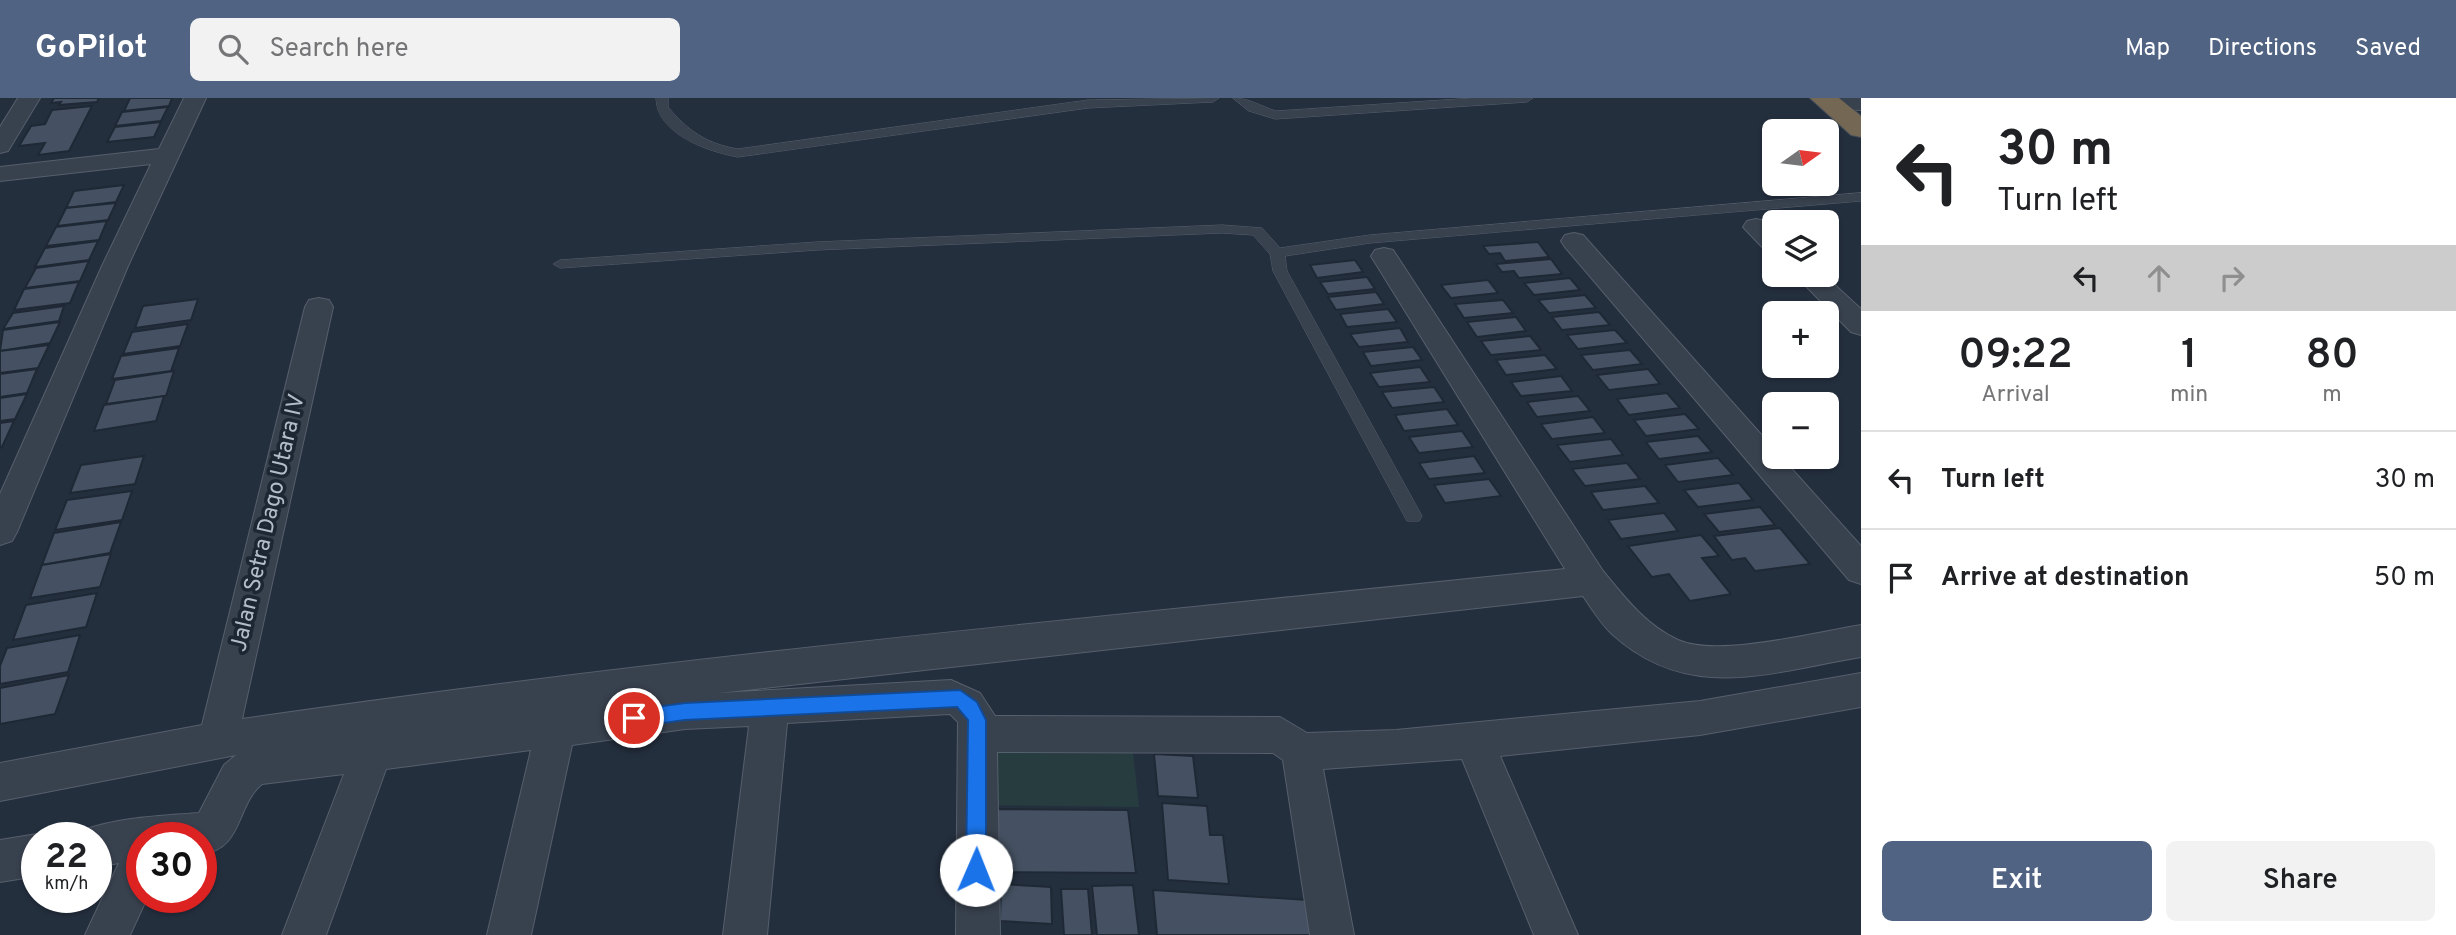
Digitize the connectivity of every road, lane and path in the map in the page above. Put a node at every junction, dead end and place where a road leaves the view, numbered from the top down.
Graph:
1 (29, 98) edge
2 (195, 98) edge
3 (662, 98) edge
4 (1213, 98) edge
5 (1239, 98) edge
6 (1527, 98) edge
7 (1826, 100) edge
8 (1861, 103) edge
9 (1861, 129) edge
10 (0, 146) edge
11 (168, 155) junction
12 (0, 174) edge
13 (1861, 197) edge
14 (1574, 241) dead end
15 (1277, 254) junction
16 (1384, 256) dead end
17 (560, 264) dead end
18 (1821, 287) edge
19 (319, 307) dead end
20 (1861, 325) edge
21 (1413, 516) dead end
22 (0, 532) edge
23 (1861, 570) edge
24 (1591, 581) junction
25 (1861, 640) edge
26 (1861, 690) edge
27 (770, 707) junction
28 (556, 728) junction
29 (977, 734) junction
30 (218, 740) junction
31 (1474, 740) junction
32 (1301, 751) junction
33 (372, 754) junction
34 (0, 782) edge
35 (217, 825) edge
36 (21, 857) edge
37 (0, 860) edge
38 (126, 891) edge
39 (107, 935) edge
40 (304, 935) edge
41 (509, 935) edge
42 (745, 935) edge
43 (978, 935) edge
44 (1332, 935) edge
45 (1556, 935) edge

1 - 10 street
2 - 11 street
3 - 4 lane
5 - 6 lane
7 - 8 street
7 - 9 highway
11 - 12 street
11 - 22 street
13 - 15 lane
14 - 23 street
15 - 17 lane
15 - 21 lane
16 - 24 street
18 - 20 street
19 - 30 street, Jalan Setra Dago Utara IV
24 - 25 street
24 - 30 street
26 - 31 street
27 - 28 street
27 - 29 street
27 - 42 street
28 - 33 street
28 - 41 street
29 - 32 street
29 - 43 street
30 - 34 street
31 - 32 street
31 - 45 street
32 - 44 street
33 - 35 street
33 - 40 street
36 - 37 street
38 - 39 street

